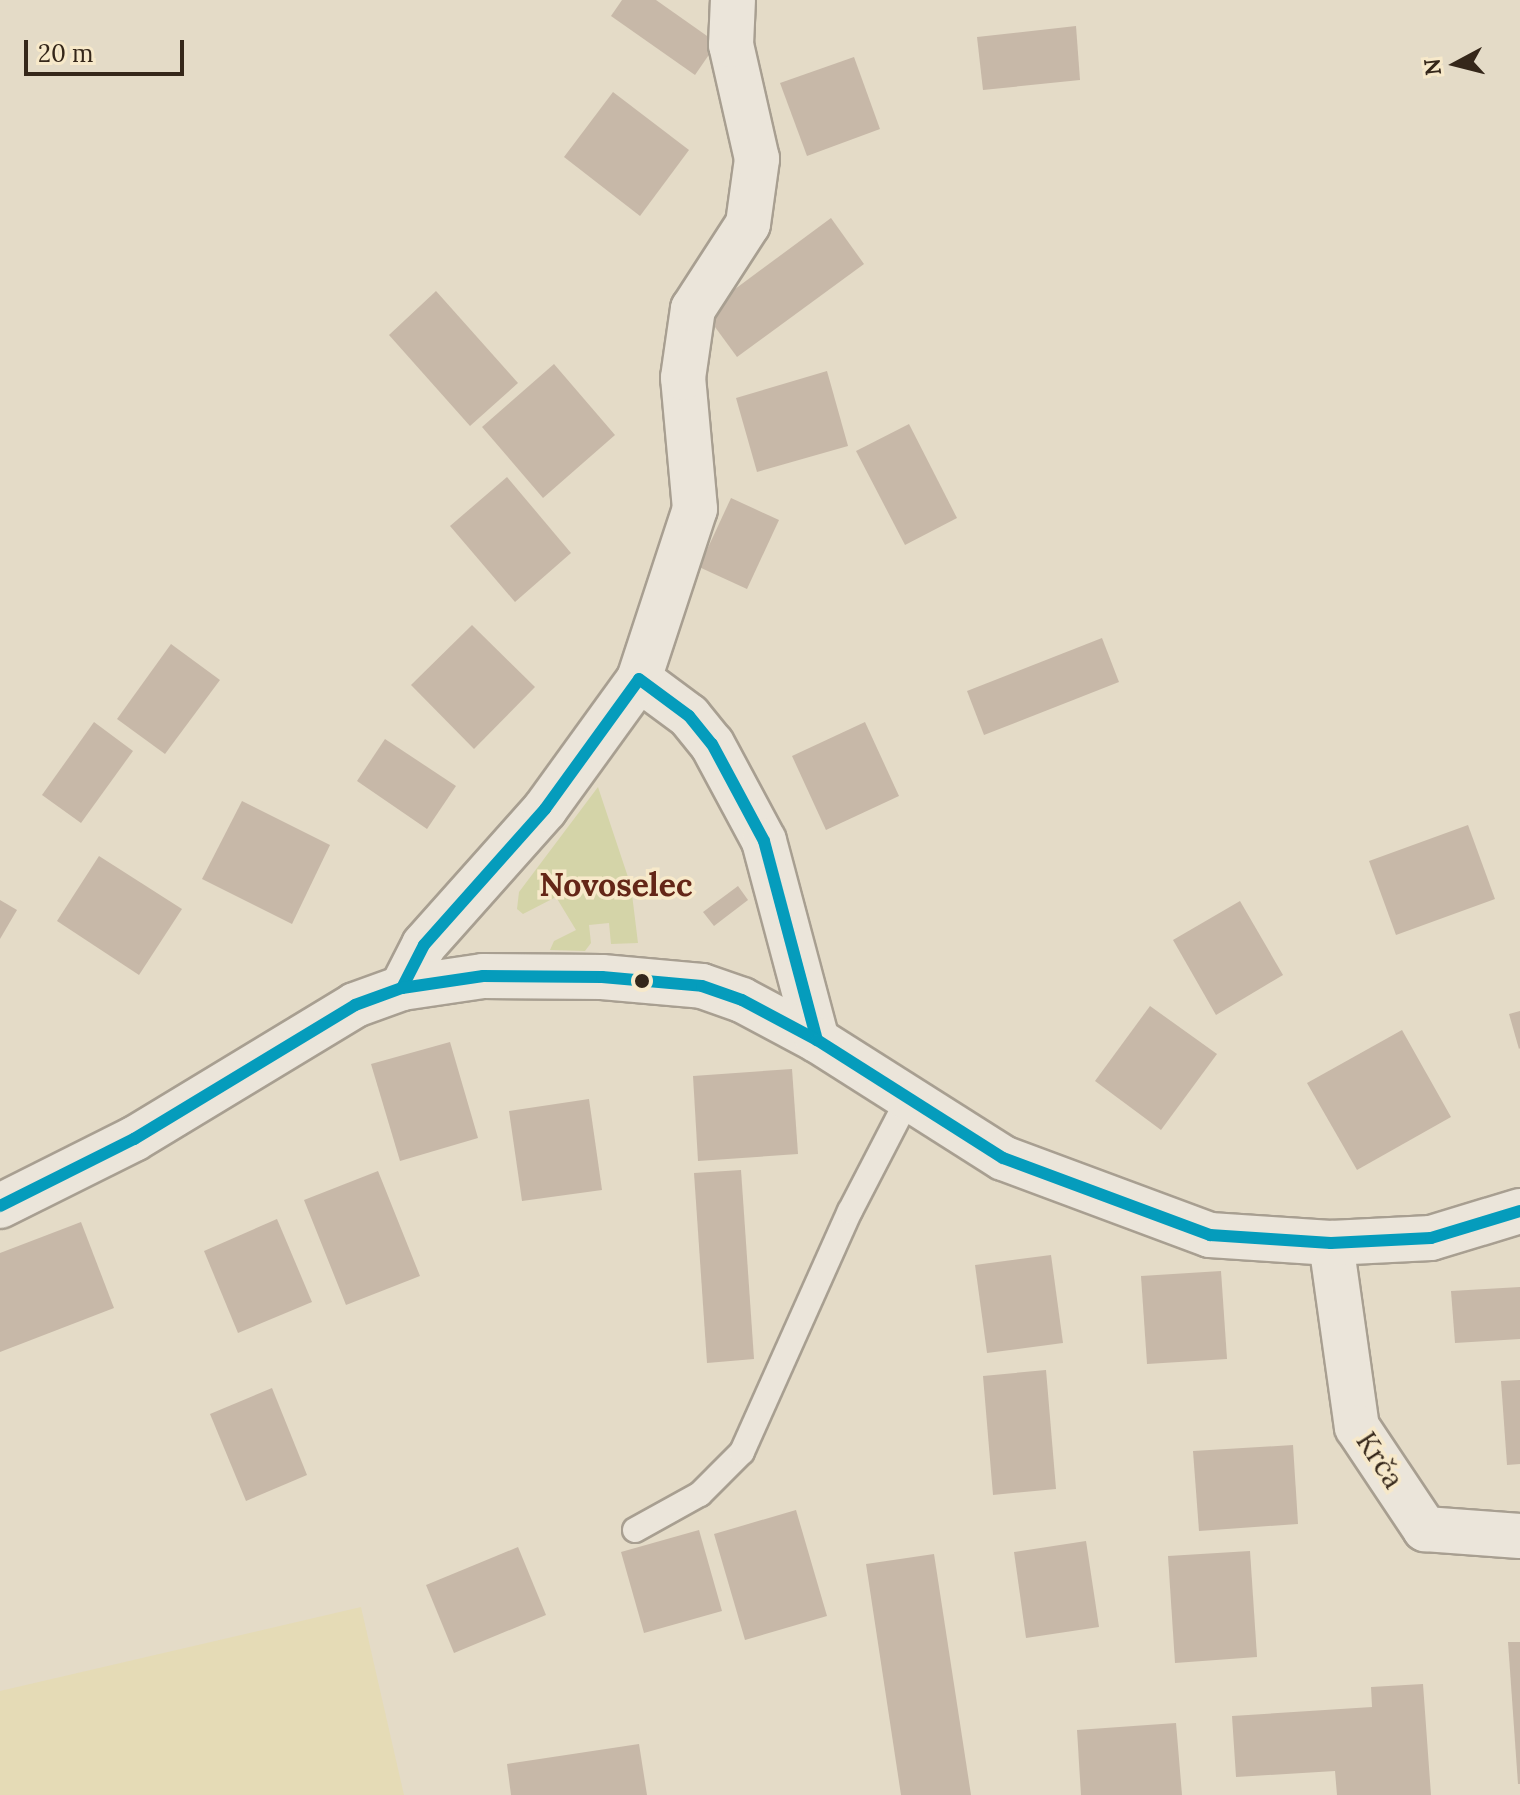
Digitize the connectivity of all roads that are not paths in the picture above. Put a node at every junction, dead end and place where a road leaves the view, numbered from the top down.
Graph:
1 (733, 0) edge
2 (639, 679) junction
3 (402, 988) junction
4 (817, 1040) junction
5 (908, 1099) junction
6 (0, 1206) edge
7 (1520, 1211) edge
8 (1331, 1243) junction
9 (635, 1530) dead end
10 (1520, 1536) edge

1 - 2 street
2 - 3 street
2 - 4 street
3 - 4 street
3 - 6 street
4 - 5 street
5 - 8 street
5 - 9 lane
7 - 8 street
8 - 10 street, Krča

